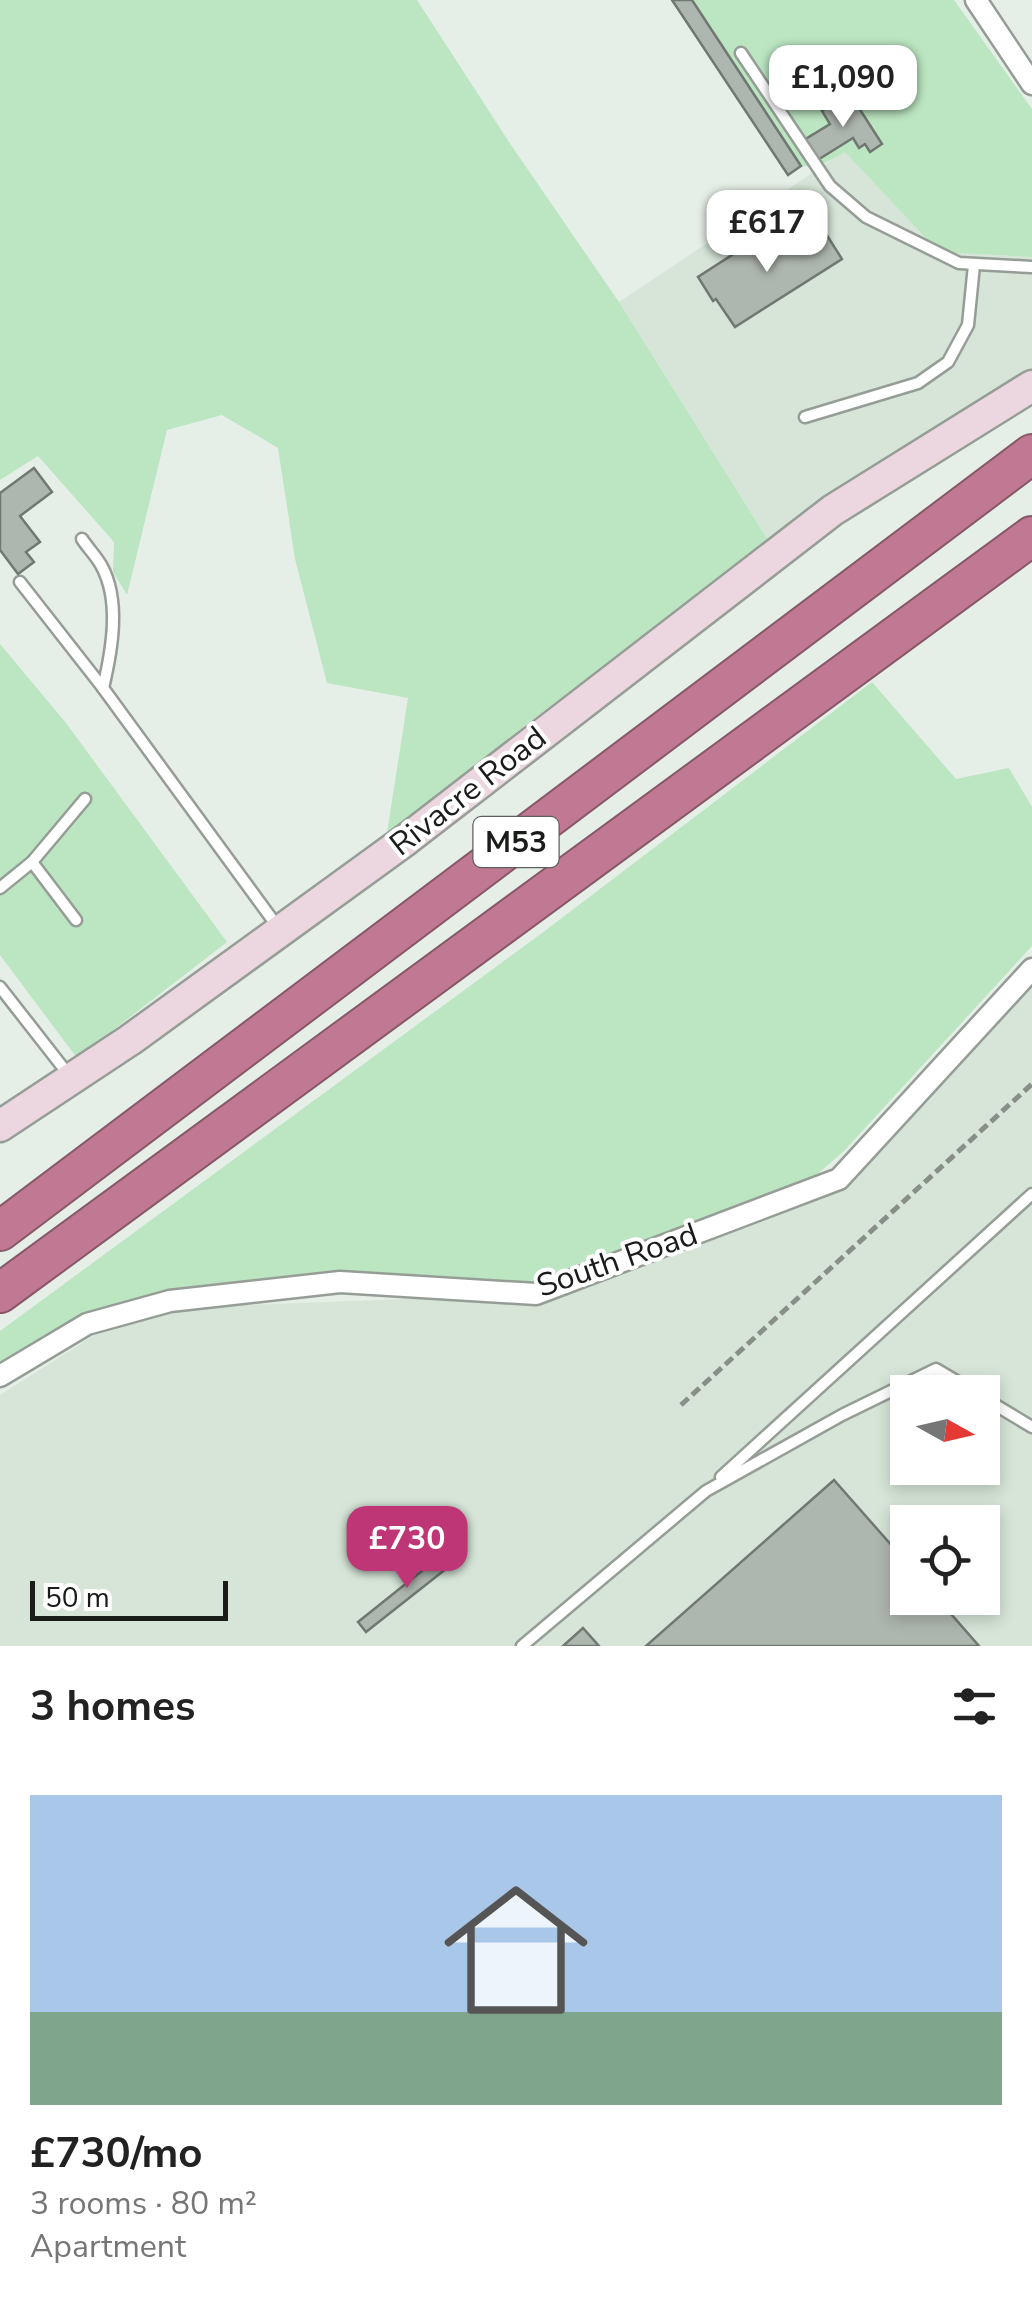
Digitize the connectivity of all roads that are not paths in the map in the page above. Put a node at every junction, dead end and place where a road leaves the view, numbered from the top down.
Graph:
1 (976, 0) edge
2 (741, 52) dead end
3 (1032, 84) edge
4 (974, 265) junction
5 (1032, 266) edge
6 (1032, 386) edge
7 (805, 417) dead end
8 (1032, 454) edge
9 (1032, 536) edge
10 (82, 539) dead end
11 (20, 582) dead end
12 (103, 688) junction
13 (85, 799) dead end
14 (32, 862) junction
15 (0, 888) edge
16 (76, 920) dead end
17 (280, 931) junction
18 (1032, 970) edge
19 (0, 987) edge
20 (72, 1078) junction
21 (0, 1126) edge
22 (1032, 1194) edge
23 (0, 1231) edge
24 (0, 1293) edge
25 (924, 1375) edge
26 (946, 1375) edge
27 (0, 1376) edge
28 (890, 1392) edge
29 (1000, 1408) edge
30 (1032, 1427) edge
31 (706, 1491) junction
32 (522, 1646) edge

1 - 3 street
2 - 4 lane
4 - 5 lane
4 - 7 lane
6 - 17 main road, Rivacre Road
8 - 23 highway, M53
9 - 24 highway, M53
10 - 12 lane
11 - 12 lane
12 - 17 lane
13 - 14 lane
14 - 15 lane
14 - 16 lane
17 - 20 main road, Rivacre Road
18 - 27 street, South Road
19 - 20 lane
20 - 21 main road, Rivacre Road
22 - 31 lane
25 - 26 lane
28 - 31 lane
29 - 30 lane
31 - 32 lane

